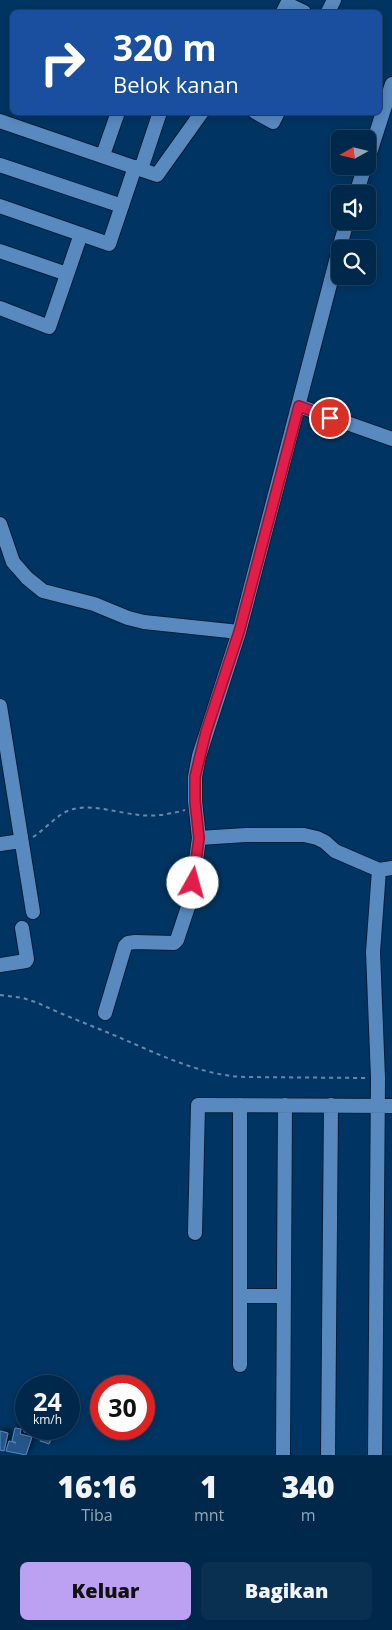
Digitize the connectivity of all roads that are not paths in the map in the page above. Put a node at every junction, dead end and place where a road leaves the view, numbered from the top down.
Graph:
1 (283, 10) edge
2 (300, 10) edge
3 (392, 84) edge
4 (117, 115) edge
5 (159, 115) edge
6 (200, 115) edge
7 (261, 115) edge
8 (277, 115) edge
9 (0, 121) edge
10 (376, 134) edge
11 (103, 155) junction
12 (0, 165) edge
13 (138, 168) junction
14 (0, 206) edge
15 (122, 206) junction
16 (344, 230) edge
17 (81, 234) junction
18 (0, 251) edge
19 (67, 274) junction
20 (0, 308) edge
21 (299, 406) junction
22 (392, 439) edge
23 (0, 524) edge
24 (239, 632) junction
25 (0, 706) edge
26 (199, 838) junction
27 (21, 841) junction
28 (0, 844) edge
29 (385, 874) edge
30 (32, 912) dead end
31 (22, 928) dead end
32 (0, 963) edge
33 (104, 1013) dead end
34 (240, 1105) junction
35 (285, 1105) junction
36 (331, 1105) junction
37 (377, 1106) junction
38 (392, 1106) edge
39 (195, 1233) dead end
40 (240, 1296) junction
41 (283, 1296) junction
42 (240, 1365) dead end
43 (283, 1455) edge
44 (328, 1455) edge
45 (375, 1455) edge

1 - 2 street
3 - 10 street
4 - 11 street
5 - 13 street
6 - 13 street
7 - 8 street
9 - 11 street
11 - 13 street
12 - 15 street
13 - 15 street
14 - 17 street
15 - 17 street
16 - 21 street
17 - 19 street
18 - 19 street
19 - 20 street
21 - 22 street
21 - 24 street
23 - 24 street
24 - 26 street
25 - 27 street
26 - 29 street
26 - 33 street
27 - 28 street
27 - 30 street
29 - 37 street
31 - 32 street
34 - 35 street
34 - 39 street
34 - 40 street
35 - 36 street
35 - 41 street
36 - 37 street
36 - 44 street
37 - 38 street
37 - 45 street
40 - 41 street
40 - 42 street
41 - 43 street

